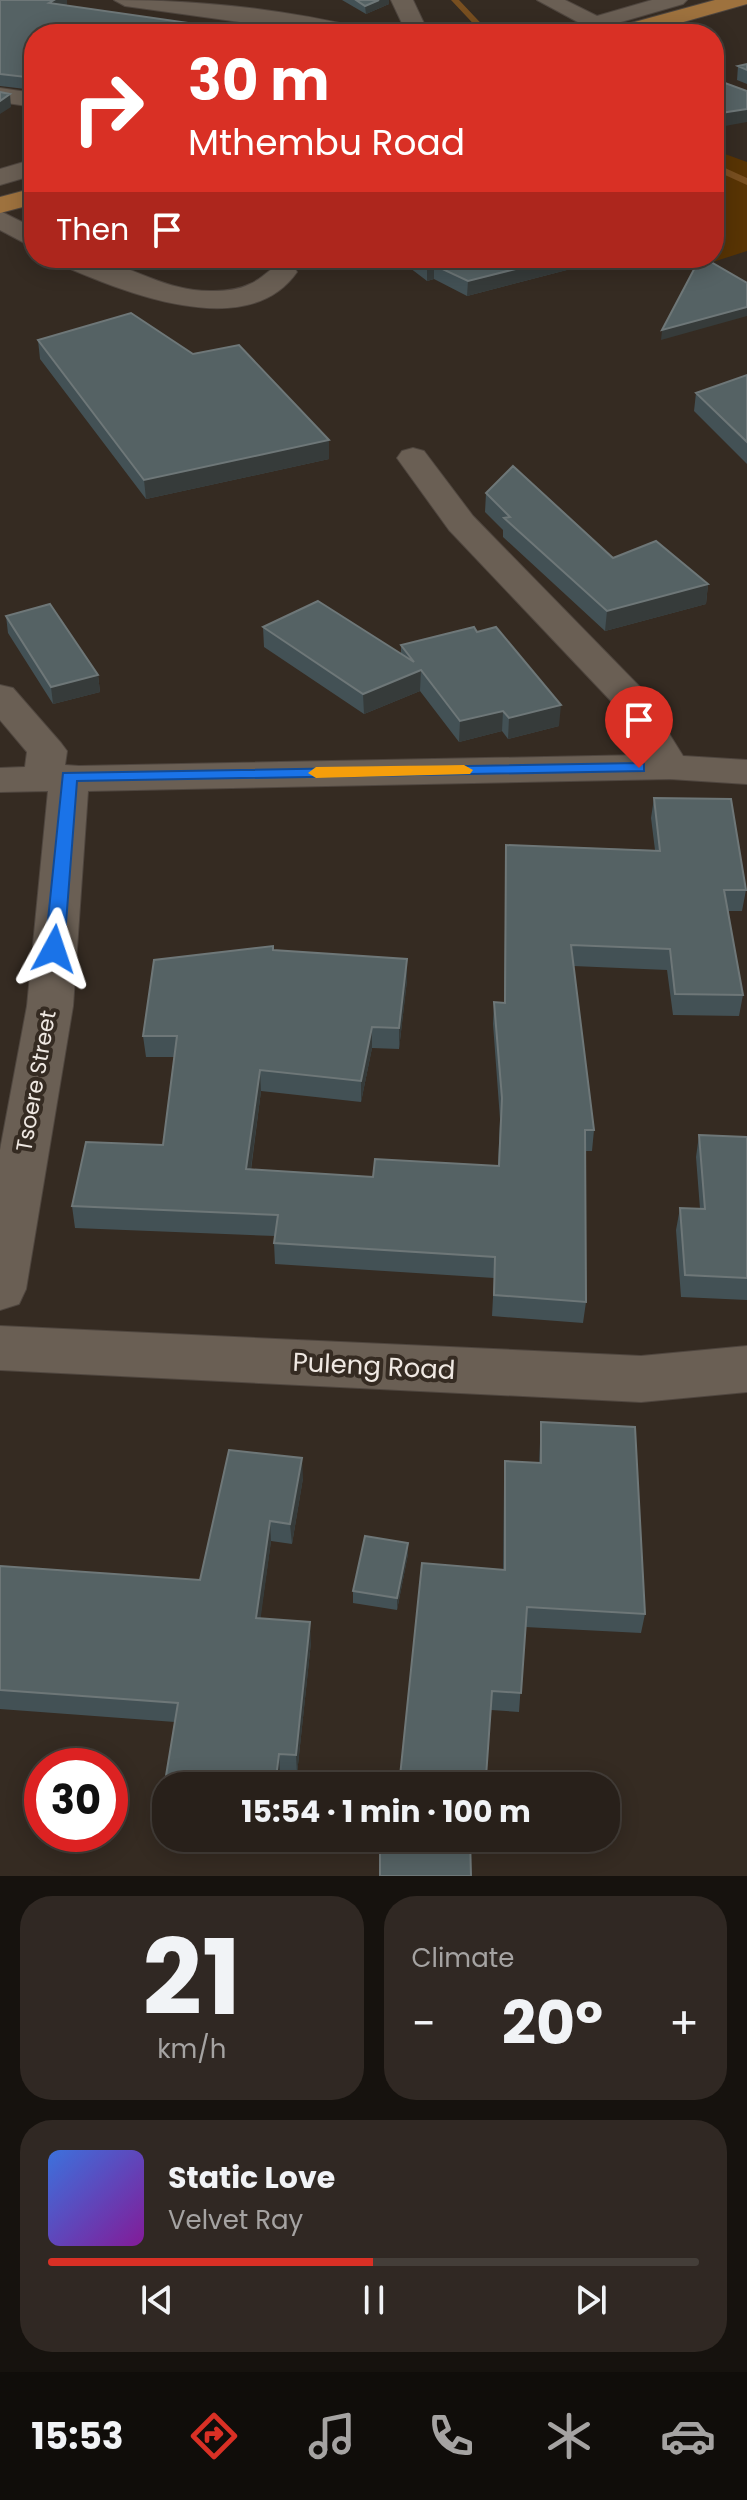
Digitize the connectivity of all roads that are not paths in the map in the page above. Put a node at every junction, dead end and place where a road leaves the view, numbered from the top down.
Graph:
1 (125, 0) edge
2 (402, 0) edge
3 (548, 0) edge
4 (676, 0) edge
5 (739, 0) edge
6 (307, 24) edge
7 (413, 24) edge
8 (598, 24) edge
9 (624, 24) edge
10 (637, 24) edge
11 (0, 95) edge
12 (24, 99) edge
13 (24, 170) edge
14 (0, 177) edge
15 (24, 199) edge
16 (0, 205) edge
17 (0, 219) edge
18 (24, 234) edge
19 (93, 268) edge
20 (283, 272) dead end
21 (413, 458) dead end
22 (0, 696) edge
23 (670, 767) junction
24 (747, 772) edge
25 (57, 777) junction
26 (0, 780) edge
27 (0, 1289) edge
28 (0, 1348) edge
29 (747, 1369) edge

1 - 6 street
2 - 7 street
3 - 8 street
4 - 9 street
5 - 10 main road
11 - 12 street
13 - 14 street
15 - 16 main road
17 - 18 street
19 - 20 street
21 - 23 street
22 - 25 street, Tsoere Street
23 - 24 street
23 - 25 street
25 - 26 street
25 - 27 street, Tsoere Street
28 - 29 street, Puleng Road

